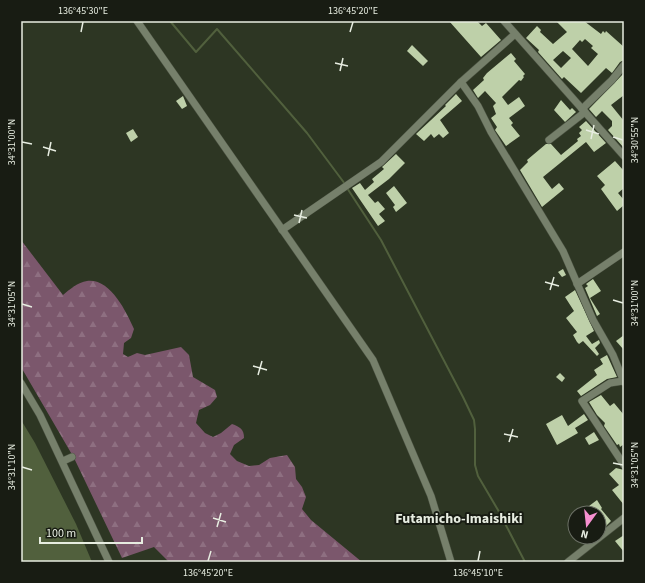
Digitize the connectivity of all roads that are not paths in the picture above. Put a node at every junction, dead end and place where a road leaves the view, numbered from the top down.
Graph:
1 (137, 21) edge
2 (504, 21) edge
3 (515, 34) junction
4 (624, 65) edge
5 (461, 82) junction
6 (584, 110) junction
7 (549, 140) dead end
8 (624, 156) edge
9 (282, 230) junction
10 (623, 256) edge
11 (577, 284) junction
12 (624, 381) edge
13 (21, 383) edge
14 (72, 457) dead end
15 (63, 462) junction
16 (624, 465) edge
17 (624, 518) edge
18 (109, 562) edge
19 (451, 562) edge
20 (568, 562) edge

1 - 9 street
2 - 3 street
3 - 5 street
3 - 6 street
4 - 6 street
5 - 9 street
5 - 11 street
6 - 7 street
6 - 8 street
9 - 19 street
10 - 11 street
11 - 12 street
12 - 16 street
13 - 15 street
14 - 15 street
15 - 18 street
17 - 20 street

